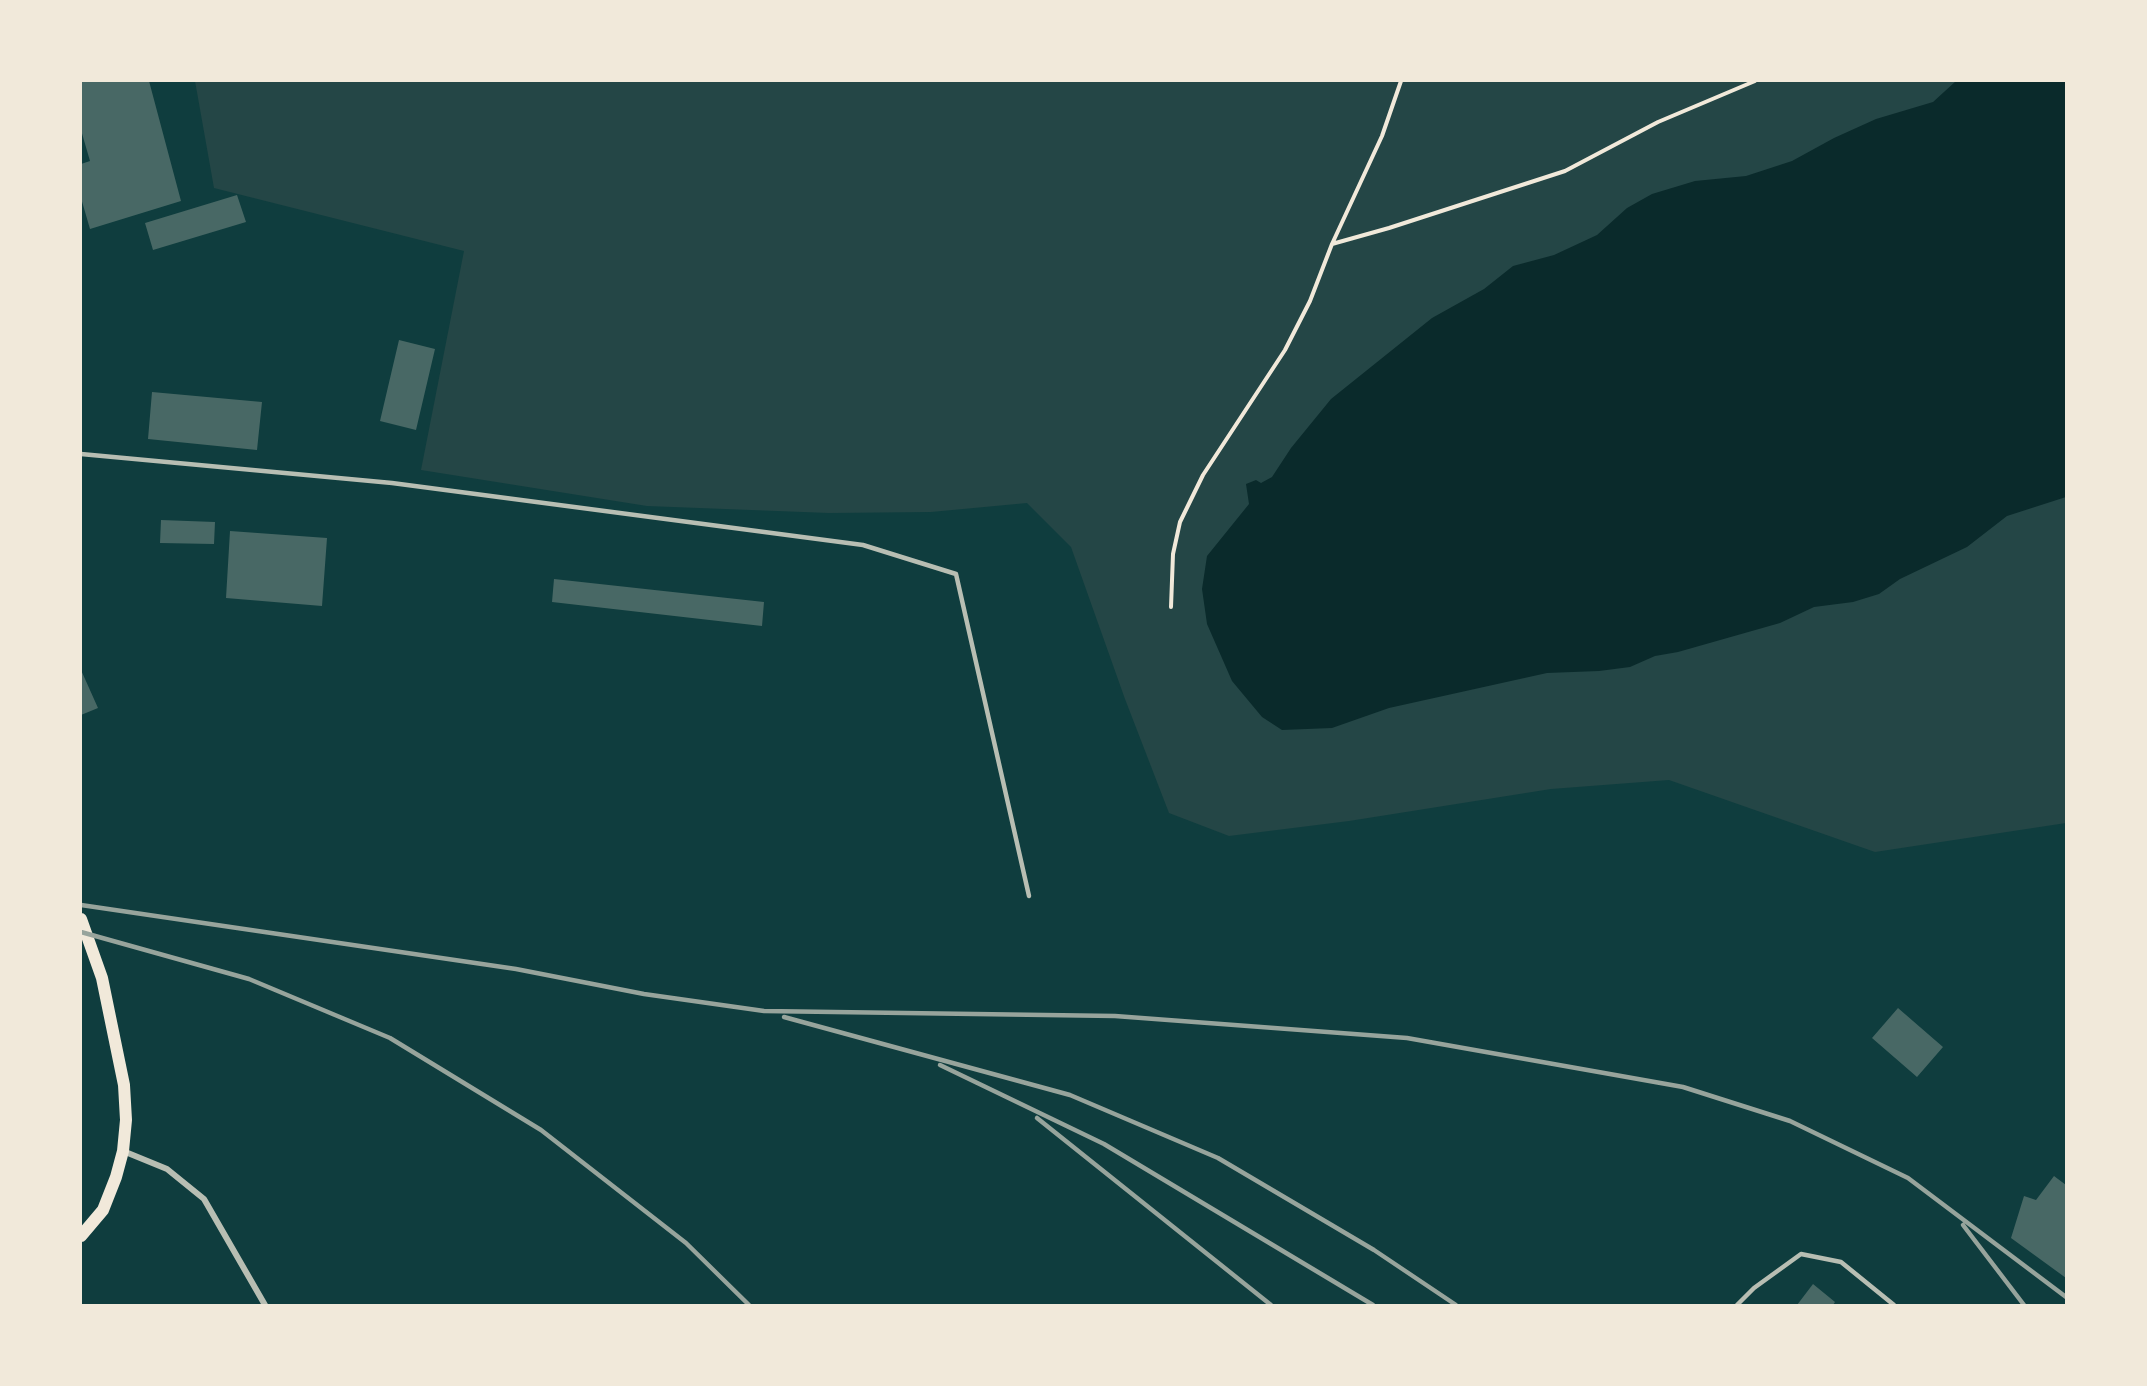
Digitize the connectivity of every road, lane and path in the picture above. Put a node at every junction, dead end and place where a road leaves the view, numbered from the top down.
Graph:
1 (1401, 81) edge
2 (1755, 81) edge
3 (1332, 244) junction
4 (81, 454) edge
5 (1171, 607) dead end
6 (1029, 896) dead end
7 (81, 920) edge
8 (123, 1151) junction
9 (81, 1236) edge
10 (265, 1305) edge
11 (1737, 1305) edge
12 (1894, 1305) edge

1 - 3 path
2 - 3 path
3 - 5 path
4 - 6 lane
7 - 8 main road
8 - 9 main road
8 - 10 street
11 - 12 lane

